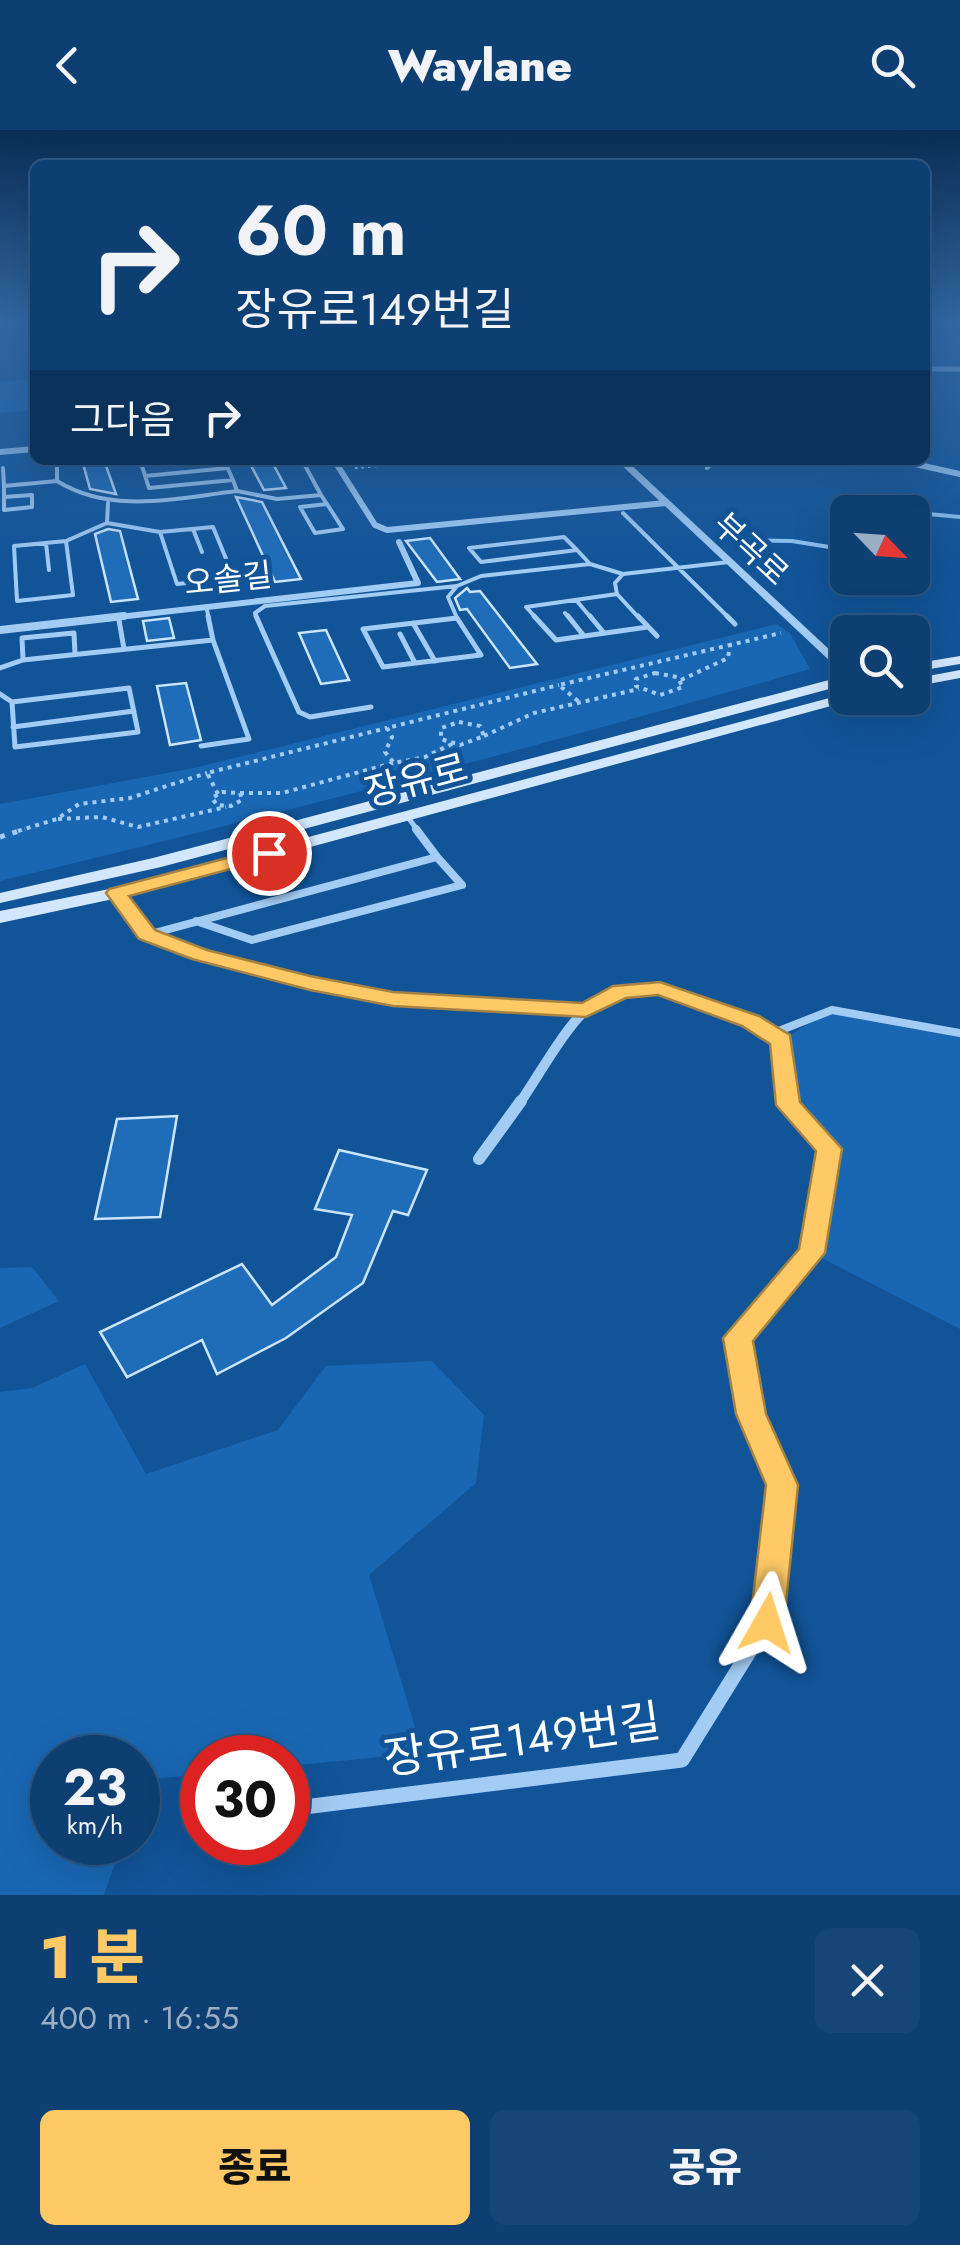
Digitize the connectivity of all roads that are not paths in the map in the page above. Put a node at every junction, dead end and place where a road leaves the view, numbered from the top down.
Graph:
1 (30, 449) edge
2 (0, 452) edge
3 (57, 465) edge
4 (142, 465) edge
5 (226, 465) edge
6 (305, 465) edge
7 (338, 465) edge
8 (625, 465) edge
9 (711, 465) edge
10 (919, 465) edge
11 (3, 468) dead end
12 (228, 468) junction
13 (707, 468) dead end
14 (960, 474) edge
15 (146, 476) junction
16 (56, 480) junction
17 (233, 480) junction
18 (4, 486) junction
19 (237, 491) junction
20 (322, 495) junction
21 (3, 497) junction
22 (108, 503) junction
23 (666, 503) junction
24 (327, 504) junction
25 (623, 513) dead end
26 (108, 522) junction
27 (194, 529) junction
28 (160, 532) junction
29 (66, 541) junction
30 (399, 542) dead end
31 (46, 543) junction
32 (579, 550) junction
33 (202, 552) dead end
34 (729, 562) junction
35 (590, 564) junction
36 (678, 567) junction
37 (50, 570) dead end
38 (623, 574) junction
39 (457, 586) junction
40 (617, 594) junction
41 (576, 600) junction
42 (206, 610) dead end
43 (564, 612) dead end
44 (456, 618) junction
45 (119, 620) dead end
46 (413, 623) junction
47 (735, 624) dead end
48 (648, 627) junction
49 (0, 630) edge
50 (604, 633) junction
51 (400, 634) dead end
52 (584, 636) junction
53 (657, 636) dead end
54 (214, 640) junction
55 (124, 650) junction
56 (75, 654) junction
57 (22, 660) junction
58 (830, 660) edge
59 (960, 660) edge
60 (435, 661) junction
61 (415, 663) junction
62 (930, 665) edge
63 (0, 668) edge
64 (960, 674) edge
65 (930, 679) edge
66 (830, 682) edge
67 (0, 694) edge
68 (12, 702) junction
69 (830, 702) edge
70 (372, 707) dead end
71 (134, 711) junction
72 (13, 727) junction
73 (201, 746) dead end
74 (407, 816) junction
75 (437, 858) junction
76 (116, 893) junction
77 (0, 898) edge
78 (0, 917) edge
79 (196, 922) junction
80 (147, 935) junction
81 (586, 1010) junction
82 (960, 1033) edge
83 (772, 1034) junction
84 (479, 1159) dead end
85 (310, 1807) edge

1 - 2 street
3 - 16 lane
4 - 15 lane
5 - 12 lane
6 - 20 lane
7 - 23 street
8 - 23 street, 부곡로
9 - 13 lane
10 - 14 street
11 - 18 lane
12 - 15 lane
12 - 17 lane
15 - 17 lane
16 - 18 lane
16 - 22 lane
17 - 19 lane
18 - 21 lane
19 - 20 lane
19 - 22 lane
20 - 24 lane
21 - 21 lane
22 - 26 lane
23 - 34 street, 부곡로
24 - 24 lane
25 - 36 lane
26 - 28 lane
26 - 29 lane
27 - 28 lane
27 - 28 lane
27 - 33 lane
29 - 31 lane
29 - 31 lane
30 - 49 street, 오솔길
31 - 37 lane
32 - 32 lane
32 - 35 lane
34 - 36 lane
34 - 58 street, 부곡로
35 - 38 lane
35 - 39 lane
36 - 38 lane
36 - 47 lane
38 - 40 lane
39 - 44 lane
39 - 70 lane
40 - 41 lane
40 - 48 lane
41 - 50 lane
41 - 52 lane
42 - 54 lane
43 - 52 lane
44 - 46 lane
44 - 60 lane
45 - 55 lane
46 - 60 lane
46 - 61 lane
48 - 50 lane
48 - 53 lane
50 - 52 lane
51 - 61 lane
54 - 55 lane
54 - 73 lane
55 - 56 lane
56 - 57 lane
56 - 57 lane
57 - 63 lane
59 - 62 main road
60 - 61 lane
64 - 65 main road
66 - 77 main road, 장유로
67 - 68 lane
68 - 71 lane
68 - 72 lane
69 - 74 main road, 장유로
71 - 72 lane
71 - 72 lane
74 - 75 lane
74 - 76 main road, 장유로
75 - 79 lane
75 - 79 lane
76 - 78 main road, 장유로
76 - 80 street
79 - 80 lane
80 - 81 street
81 - 83 street
81 - 84 street
82 - 83 lane
83 - 85 street, 장유로149번길

